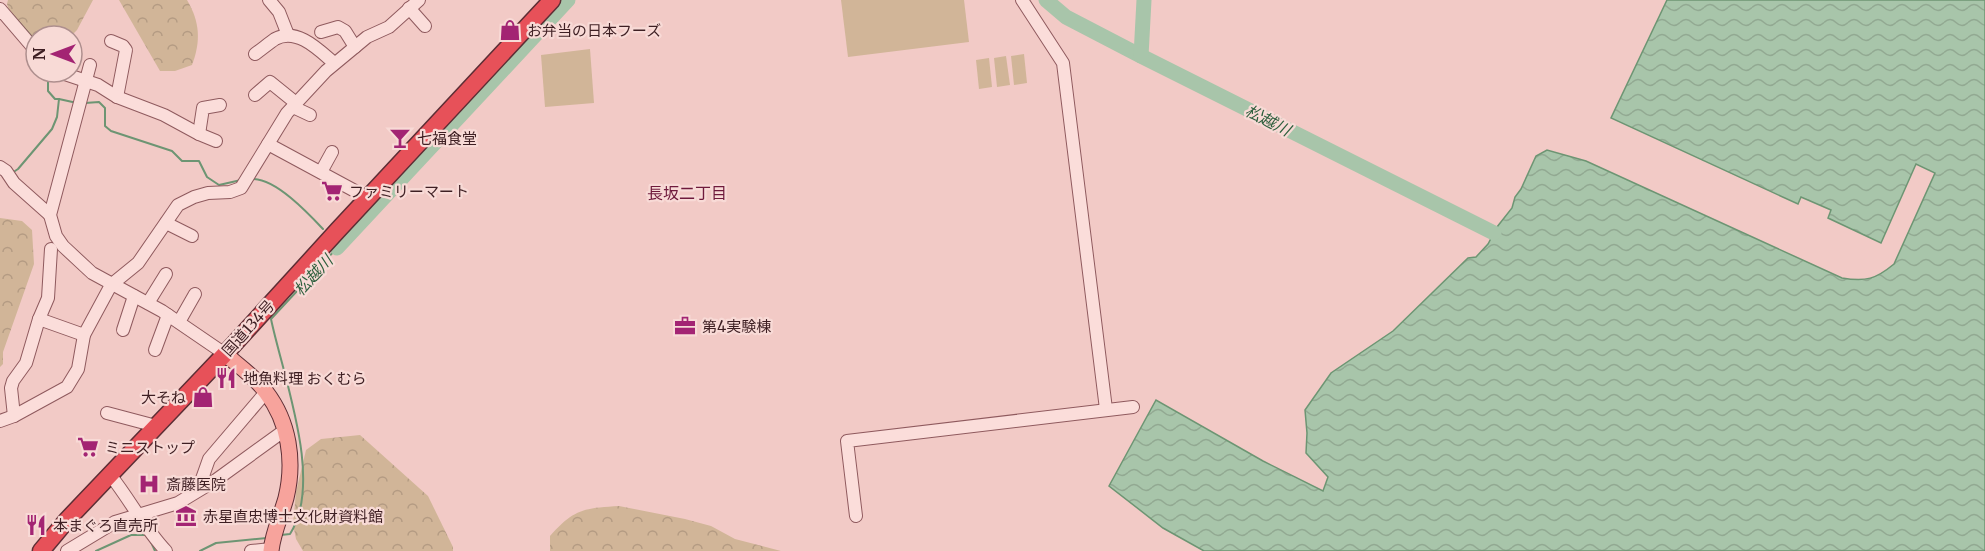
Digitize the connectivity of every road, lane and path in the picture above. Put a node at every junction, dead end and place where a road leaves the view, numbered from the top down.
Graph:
1 (269, 0) edge
2 (552, 0) edge
3 (1022, 0) edge
4 (414, 4) edge
5 (0, 9) edge
6 (425, 26) dead end
7 (321, 32) dead end
8 (288, 35) junction
9 (24, 37) edge
10 (111, 40) dead end
11 (355, 47) junction
12 (255, 54) dead end
13 (334, 63) junction
14 (90, 65) dead end
15 (86, 81) junction
16 (255, 95) dead end
17 (117, 97) junction
18 (220, 105) dead end
19 (294, 105) junction
20 (309, 115) dead end
21 (199, 134) junction
22 (216, 141) dead end
23 (268, 144) junction
24 (332, 152) dead end
25 (0, 167) edge
26 (321, 172) junction
27 (368, 198) junction
28 (50, 215) junction
29 (166, 223) junction
30 (192, 237) dead end
31 (51, 249) dead end
32 (166, 273) dead end
33 (111, 285) junction
34 (195, 294) dead end
35 (134, 296) junction
36 (148, 303) junction
37 (168, 315) junction
38 (39, 319) junction
39 (179, 322) junction
40 (123, 330) dead end
41 (84, 335) junction
42 (155, 350) dead end
43 (225, 354) junction
44 (266, 392) junction
45 (1133, 406) dead end
46 (1106, 409) junction
47 (107, 413) dead end
48 (14, 416) junction
49 (0, 421) edge
50 (156, 426) junction
51 (285, 430) junction
52 (111, 476) junction
53 (198, 490) junction
54 (140, 515) junction
55 (856, 516) dead end
56 (271, 549) edge
57 (41, 551) edge
58 (67, 551) edge
59 (166, 551) edge
60 (251, 551) edge

1 - 8 street
2 - 27 highway, 国道134号
3 - 46 street
4 - 6 street
4 - 11 street
5 - 9 street
7 - 11 street
8 - 12 street
8 - 13 street
10 - 17 street
11 - 13 street
13 - 19 street
14 - 15 street
15 - 17 street
15 - 28 street
16 - 19 street
17 - 21 street
18 - 21 street
19 - 20 street
19 - 23 street
21 - 22 street
23 - 26 street
23 - 29 street
24 - 26 street
25 - 28 street
26 - 27 street
27 - 43 highway, 国道134号
28 - 33 street
29 - 30 street
29 - 33 street
31 - 38 street
32 - 36 street
33 - 35 street
33 - 41 street
34 - 39 street
35 - 36 street
35 - 40 street
36 - 37 street
37 - 39 street
37 - 42 street
38 - 41 street
38 - 48 street
39 - 43 street
41 - 48 street
43 - 44 main road
43 - 50 highway, 国道134号
44 - 51 main road
44 - 53 street
45 - 46 street
46 - 55 street
47 - 50 street
48 - 49 street
50 - 52 highway, 国道134号
51 - 53 street
51 - 56 main road
52 - 54 street
52 - 57 highway, 国道134号
53 - 54 street
54 - 58 street
54 - 59 street
56 - 60 street

